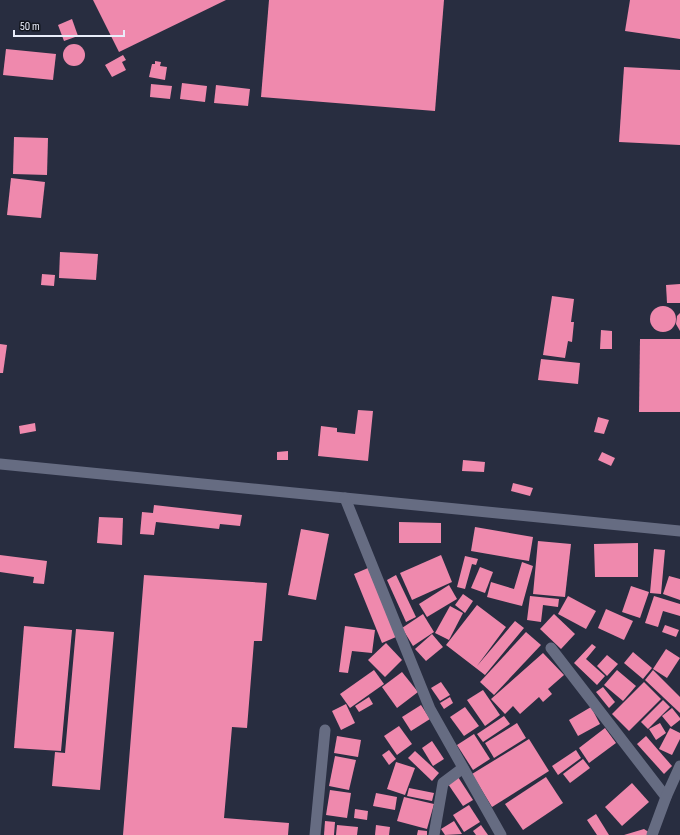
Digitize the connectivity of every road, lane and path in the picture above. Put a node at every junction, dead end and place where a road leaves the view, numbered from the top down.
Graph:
1 (0, 464) edge
2 (345, 498) junction
3 (680, 531) edge
4 (551, 648) dead end
5 (325, 730) dead end
6 (680, 766) edge
7 (463, 768) junction
8 (666, 797) junction
9 (315, 835) edge
10 (434, 835) edge
11 (501, 835) edge
12 (652, 835) edge

1 - 2 street
2 - 3 street
2 - 7 street
4 - 8 street
5 - 9 street
6 - 8 street
7 - 10 street
7 - 11 street
8 - 12 street

